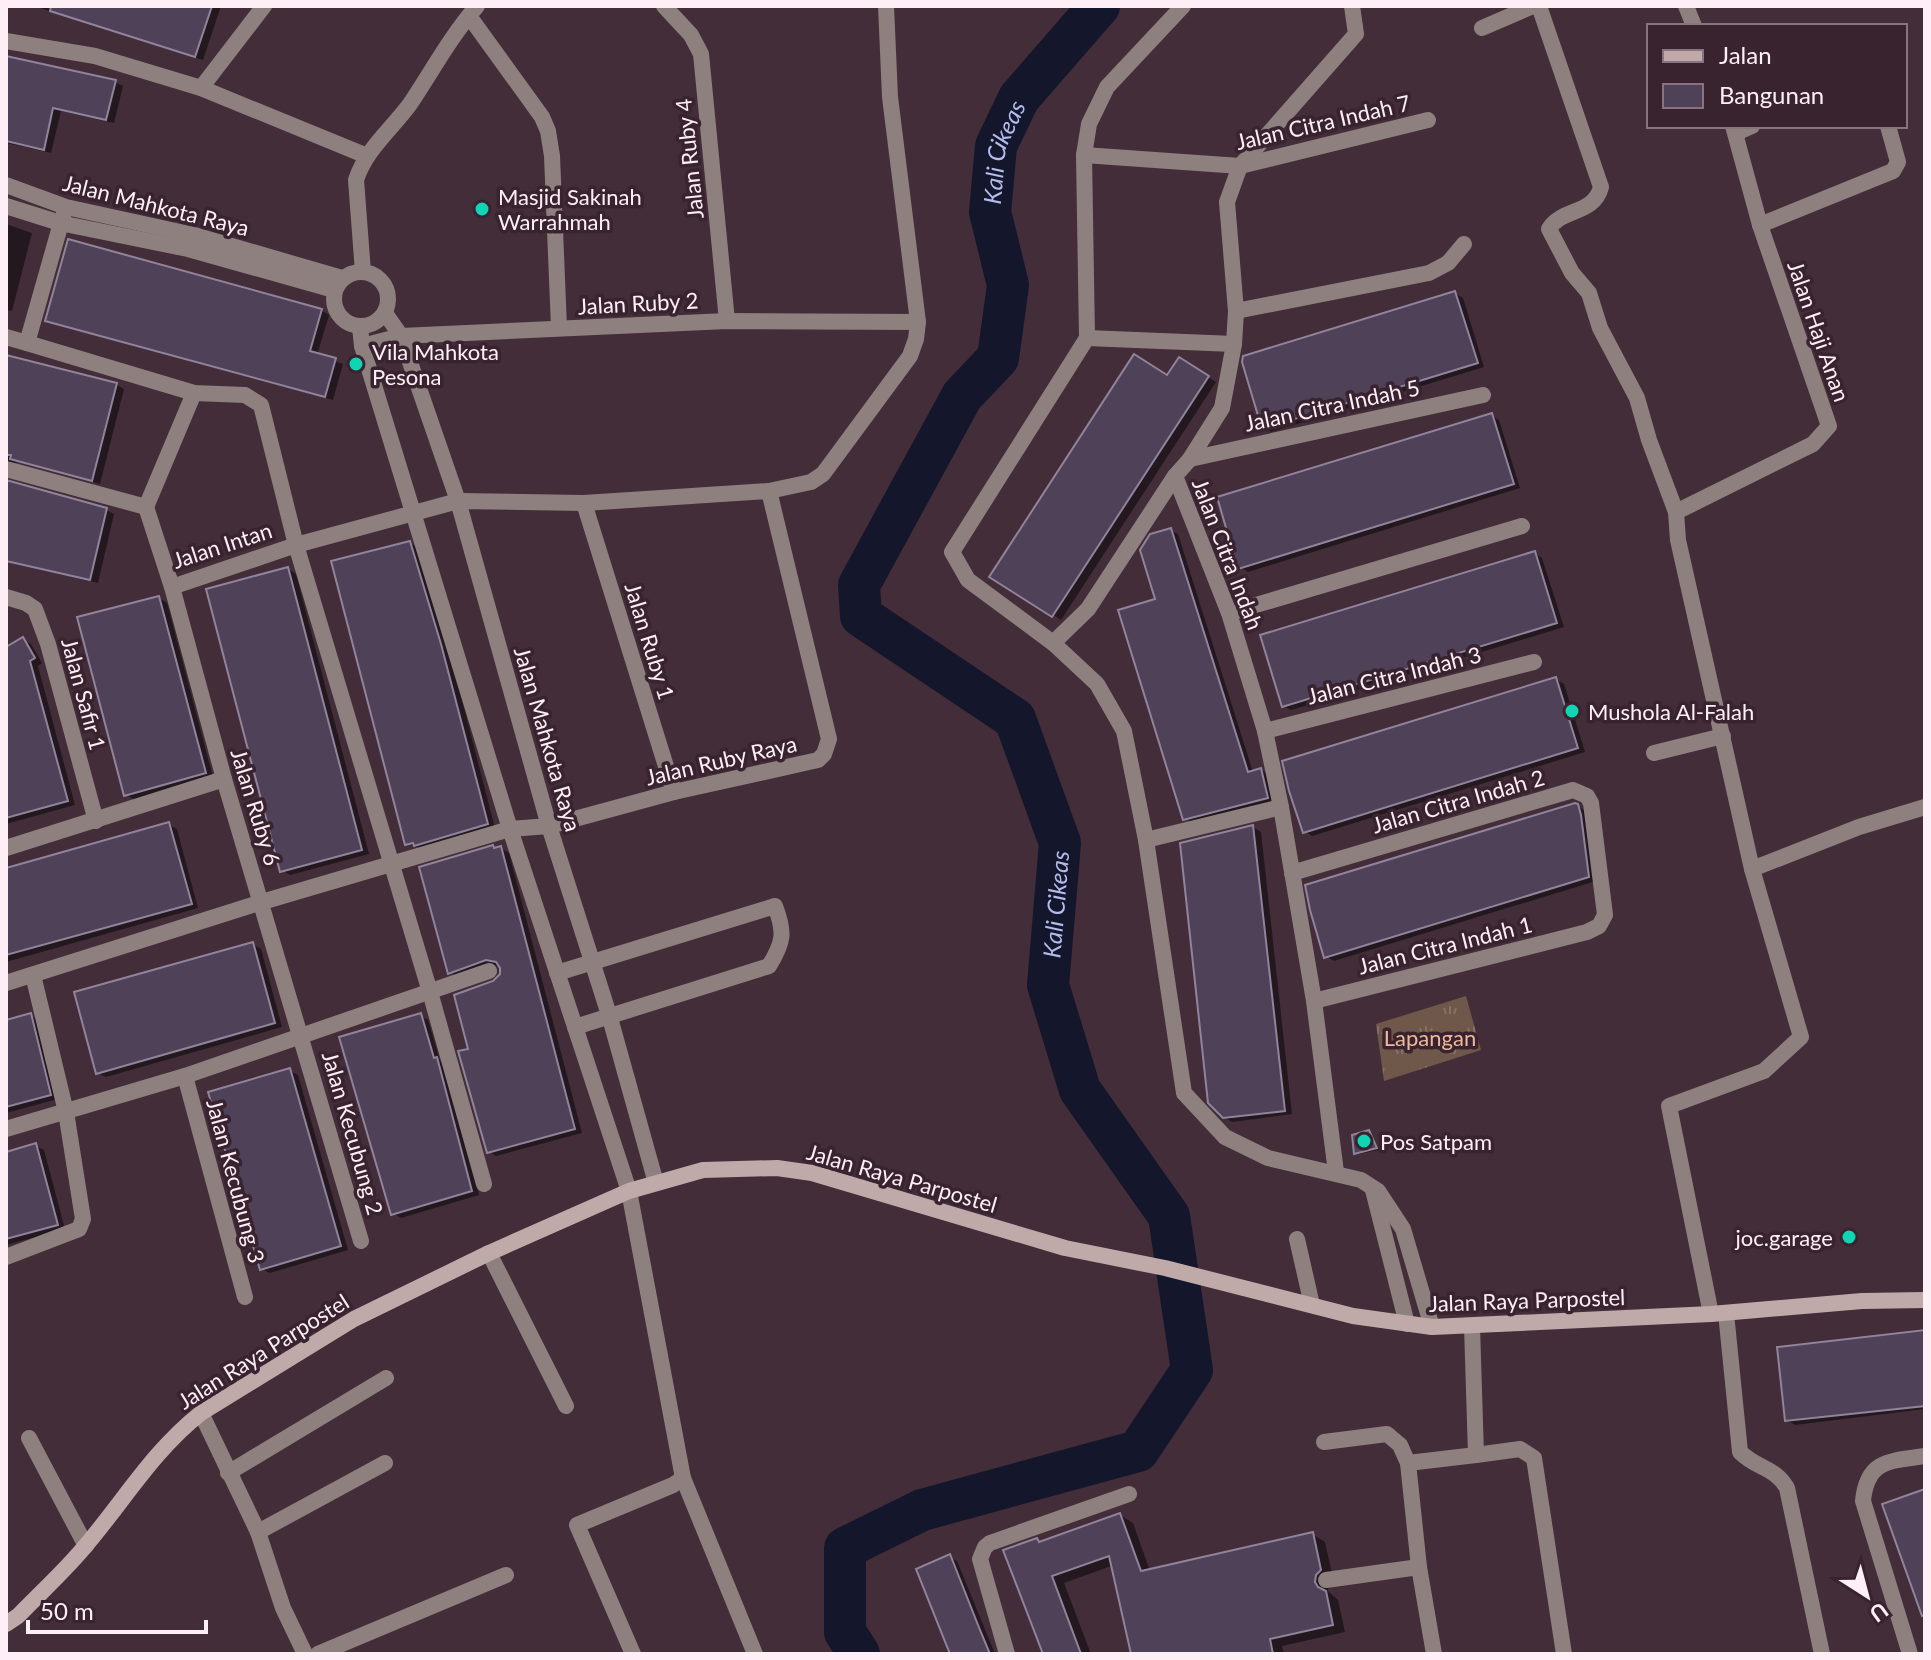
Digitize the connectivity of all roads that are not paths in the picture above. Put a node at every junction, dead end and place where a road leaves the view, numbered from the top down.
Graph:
1 (264, 6) edge
2 (664, 6) edge
3 (886, 6) edge
4 (1183, 6) edge
5 (1352, 6) edge
6 (1536, 6) edge
7 (473, 11) edge
8 (1482, 28) dead end
9 (6, 41) edge
10 (201, 88) junction
11 (1428, 120) dead end
12 (1889, 128) edge
13 (1734, 129) edge
14 (1084, 155) junction
15 (367, 156) junction
16 (1240, 166) junction
17 (6, 185) edge
18 (6, 206) edge
19 (63, 215) junction
20 (1760, 225) junction
21 (1464, 244) dead end
22 (363, 272) junction
23 (338, 284) junction
24 (1236, 311) junction
25 (385, 313) junction
26 (727, 321) junction
27 (918, 322) junction
28 (360, 327) junction
29 (559, 328) junction
30 (401, 336) junction
31 (6, 337) edge
32 (1087, 338) junction
33 (27, 343) junction
34 (1234, 344) junction
35 (362, 346) junction
36 (194, 393) junction
37 (1483, 395) dead end
38 (1190, 459) junction
39 (6, 469) edge
40 (1175, 476) junction
41 (769, 491) junction
42 (458, 501) junction
43 (584, 503) junction
44 (146, 507) junction
45 (1676, 512) junction
46 (414, 514) junction
47 (1522, 526) dead end
48 (296, 545) junction
49 (172, 587) junction
50 (6, 597) edge
51 (1229, 613) junction
52 (1053, 643) junction
53 (1534, 662) dead end
54 (1265, 731) junction
55 (1723, 736) junction
56 (1654, 753) dead end
57 (224, 779) junction
58 (674, 792) junction
59 (1281, 807) junction
60 (1925, 807) edge
61 (96, 821) junction
62 (549, 826) junction
63 (510, 829) junction
64 (1146, 840) junction
65 (6, 848) edge
66 (392, 863) junction
67 (1752, 869) junction
68 (1292, 873) junction
69 (262, 902) junction
70 (1587, 932) joint
71 (593, 962) junction
72 (489, 971) dead end
73 (557, 973) junction
74 (33, 975) junction
75 (6, 983) edge
76 (430, 992) junction
77 (1314, 1001) junction
78 (610, 1018) junction
79 (575, 1027) junction
80 (302, 1037) junction
81 (185, 1076) junction
82 (66, 1112) junction
83 (6, 1129) edge
84 (1336, 1172) junction
85 (656, 1183) junction
86 (484, 1184) dead end
87 (1372, 1186) junction
88 (629, 1191) junction
89 (1297, 1239) dead end
90 (361, 1241) dead end
91 (489, 1253) junction
92 (6, 1257) edge
93 (245, 1297) dead end
94 (1925, 1300) edge
95 (1312, 1305) junction
96 (1718, 1313) junction
97 (1407, 1324) junction
98 (1472, 1326) junction
99 (1432, 1327) junction
100 (386, 1378) dead end
101 (566, 1406) dead end
102 (201, 1413) junction
103 (29, 1438) dead end
104 (1324, 1442) dead end
105 (1476, 1455) junction
106 (1925, 1456) edge
107 (385, 1463) dead end
108 (1408, 1463) junction
109 (228, 1473) junction
110 (683, 1478) junction
111 (1129, 1494) dead end
112 (258, 1532) junction
113 (86, 1546) junction
114 (1419, 1567) junction
115 (506, 1575) dead end
116 (1326, 1580) dead end
117 (6, 1624) edge
118 (305, 1654) edge
119 (318, 1654) edge
120 (633, 1654) edge
121 (755, 1654) edge
122 (1007, 1654) edge
123 (1434, 1654) edge
124 (1564, 1654) edge
125 (1822, 1654) edge
126 (1910, 1654) edge

1 - 10 street
2 - 26 street, Jalan Ruby 4
3 - 27 street
4 - 14 street
5 - 16 street, Jalan Citra Indah
6 - 8 street
6 - 45 street
7 - 15 street
7 - 29 street
9 - 10 street
10 - 15 street
11 - 16 street, Jalan Citra Indah 7
12 - 20 street
13 - 20 street, Jalan Haji Anan
14 - 16 street, Jalan Citra Indah 7
14 - 32 street
15 - 22 street
16 - 24 street, Jalan Citra Indah
17 - 19 street, Jalan Mahkota Raya
18 - 19 street, Jalan Mahkota Raya
19 - 23 street, Jalan Mahkota Raya
19 - 33 street
20 - 45 street, Jalan Haji Anan
21 - 24 street
22 - 23 street
22 - 25 street
23 - 28 street
24 - 34 street, Jalan Citra Indah
25 - 28 street
25 - 30 street, Jalan Mahkota Raya
26 - 27 street, Jalan Ruby 2
26 - 29 street, Jalan Ruby 2
27 - 41 street, Jalan Intan
28 - 35 street
29 - 30 street, Jalan Ruby 2
30 - 35 street, Jalan Ruby 2
30 - 42 street, Jalan Mahkota Raya
31 - 33 street
32 - 34 street
32 - 52 street
33 - 36 street
34 - 38 street, Jalan Citra Indah
35 - 46 street
36 - 44 street
36 - 48 street
37 - 38 street, Jalan Citra Indah 5
38 - 40 street, Jalan Citra Indah
39 - 44 street
40 - 51 street, Jalan Citra Indah
40 - 52 street
41 - 43 street, Jalan Intan
41 - 58 street, Jalan Ruby Raya
42 - 43 street, Jalan Intan
42 - 46 street, Jalan Intan
42 - 62 street, Jalan Mahkota Raya
43 - 58 street, Jalan Ruby 1
44 - 49 street, Jalan Intan
45 - 55 street
46 - 48 street, Jalan Intan
46 - 63 street
47 - 51 street
48 - 49 street, Jalan Intan
48 - 66 street
49 - 57 street, Jalan Ruby 6
50 - 61 street, Jalan Safir 1
51 - 54 street, Jalan Citra Indah
52 - 64 street
53 - 54 street, Jalan Citra Indah 3
54 - 59 street, Jalan Citra Indah
55 - 56 street
55 - 67 street
57 - 61 street
57 - 69 street, Jalan Ruby 6
58 - 62 street, Jalan Ruby Raya
59 - 64 street
59 - 68 street, Jalan Citra Indah
60 - 67 street
61 - 65 street
62 - 63 street, Jalan Ruby Raya
62 - 71 street, Jalan Mahkota Raya
63 - 66 street, Jalan Ruby Raya
63 - 73 street
64 - 84 street
66 - 69 street, Jalan Ruby Raya
66 - 76 street
67 - 96 street
68 - 70 street, Jalan Citra Indah 2
68 - 77 street, Jalan Citra Indah
69 - 74 street, Jalan Ruby Raya
69 - 80 street, Jalan Ruby 6
70 - 77 street, Jalan Citra Indah 1
71 - 73 street
71 - 78 street, Jalan Mahkota Raya
71 - 78 street
72 - 76 street
73 - 79 street
74 - 75 street, Jalan Ruby Raya
74 - 82 street
76 - 80 street
76 - 86 street
77 - 84 street, Jalan Citra Indah
78 - 79 street
78 - 85 street, Jalan Mahkota Raya
79 - 88 street
80 - 81 street
80 - 90 street, Jalan Kecubung 2
81 - 82 street
81 - 93 street, Jalan Kecubung 3
82 - 83 street
82 - 92 street
84 - 87 street
85 - 88 main road, Jalan Raya Parpostel
85 - 95 main road, Jalan Raya Parpostel
87 - 97 street
87 - 99 street
88 - 91 main road, Jalan Raya Parpostel
88 - 110 street
89 - 95 street
91 - 101 street
91 - 102 main road, Jalan Raya Parpostel
94 - 96 main road, Jalan Raya Parpostel
95 - 97 main road, Jalan Raya Parpostel
96 - 98 main road, Jalan Raya Parpostel
96 - 125 street
97 - 99 main road, Jalan Raya Parpostel
98 - 99 main road, Jalan Raya Parpostel
98 - 105 street
100 - 109 street
102 - 109 street
102 - 113 main road, Jalan Raya Parpostel
103 - 113 street
104 - 108 street
105 - 108 street
105 - 124 street
106 - 126 street
107 - 112 street
108 - 114 street
109 - 112 street
110 - 120 street
110 - 121 street
111 - 122 street
112 - 118 street
113 - 117 main road, Jalan Raya Parpostel
114 - 116 street
114 - 123 street
115 - 119 street

